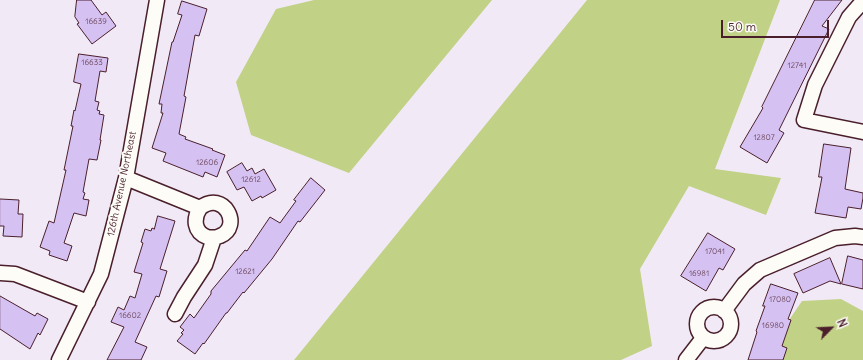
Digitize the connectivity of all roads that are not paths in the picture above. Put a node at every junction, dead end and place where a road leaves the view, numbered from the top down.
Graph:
1 (154, 1) edge
2 (863, 1) edge
3 (863, 132) edge
4 (126, 178) junction
5 (200, 208) junction
6 (863, 237) edge
7 (214, 238) junction
8 (0, 273) edge
9 (88, 302) junction
10 (724, 311) junction
11 (175, 314) dead end
12 (703, 338) junction
13 (59, 360) edge
14 (686, 360) edge

1 - 4 street, 126th Avenue Northeast
2 - 3 street
4 - 5 street
4 - 9 street, 126th Avenue Northeast
5 - 7 street
5 - 7 street
6 - 10 street
7 - 11 street
8 - 9 street
9 - 13 street, 126th Avenue Northeast
10 - 12 street
10 - 12 street
12 - 14 street

